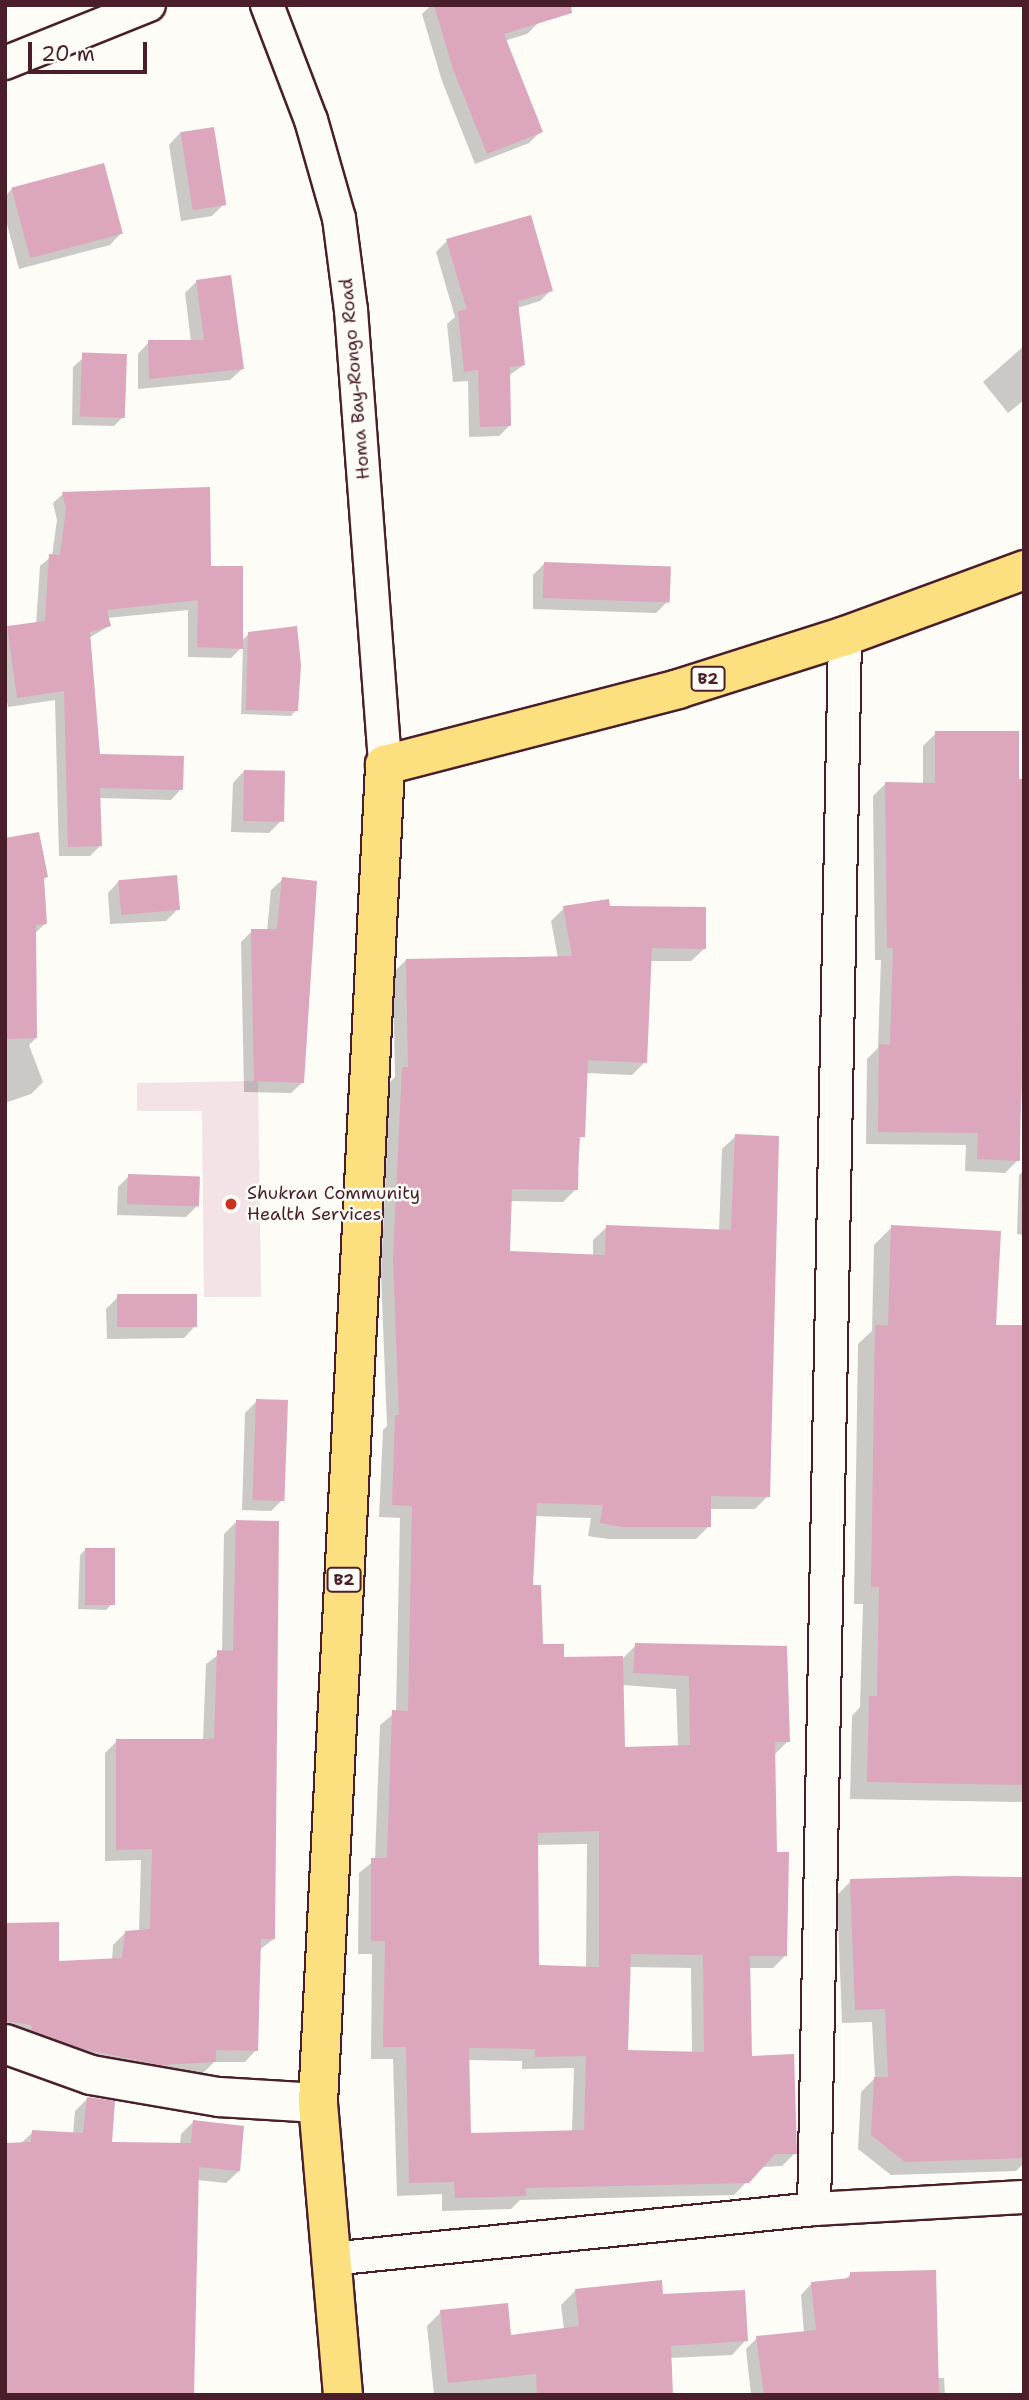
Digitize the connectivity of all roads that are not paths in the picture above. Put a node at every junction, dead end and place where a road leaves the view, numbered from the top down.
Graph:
1 (149, 5) edge
2 (267, 5) edge
3 (5, 63) edge
4 (1024, 570) edge
5 (845, 636) junction
6 (385, 765) junction
7 (5, 2044) edge
8 (318, 2103) junction
9 (1024, 2197) edge
10 (814, 2209) junction
11 (331, 2259) junction
12 (343, 2395) edge

1 - 3 street
2 - 6 street, Homa Bay-Rongo Road
4 - 5 highway, B2
5 - 6 highway, B2
5 - 10 street
6 - 8 highway, B2
7 - 8 street
8 - 11 highway, B2
9 - 10 street
10 - 11 street
11 - 12 highway, B2

